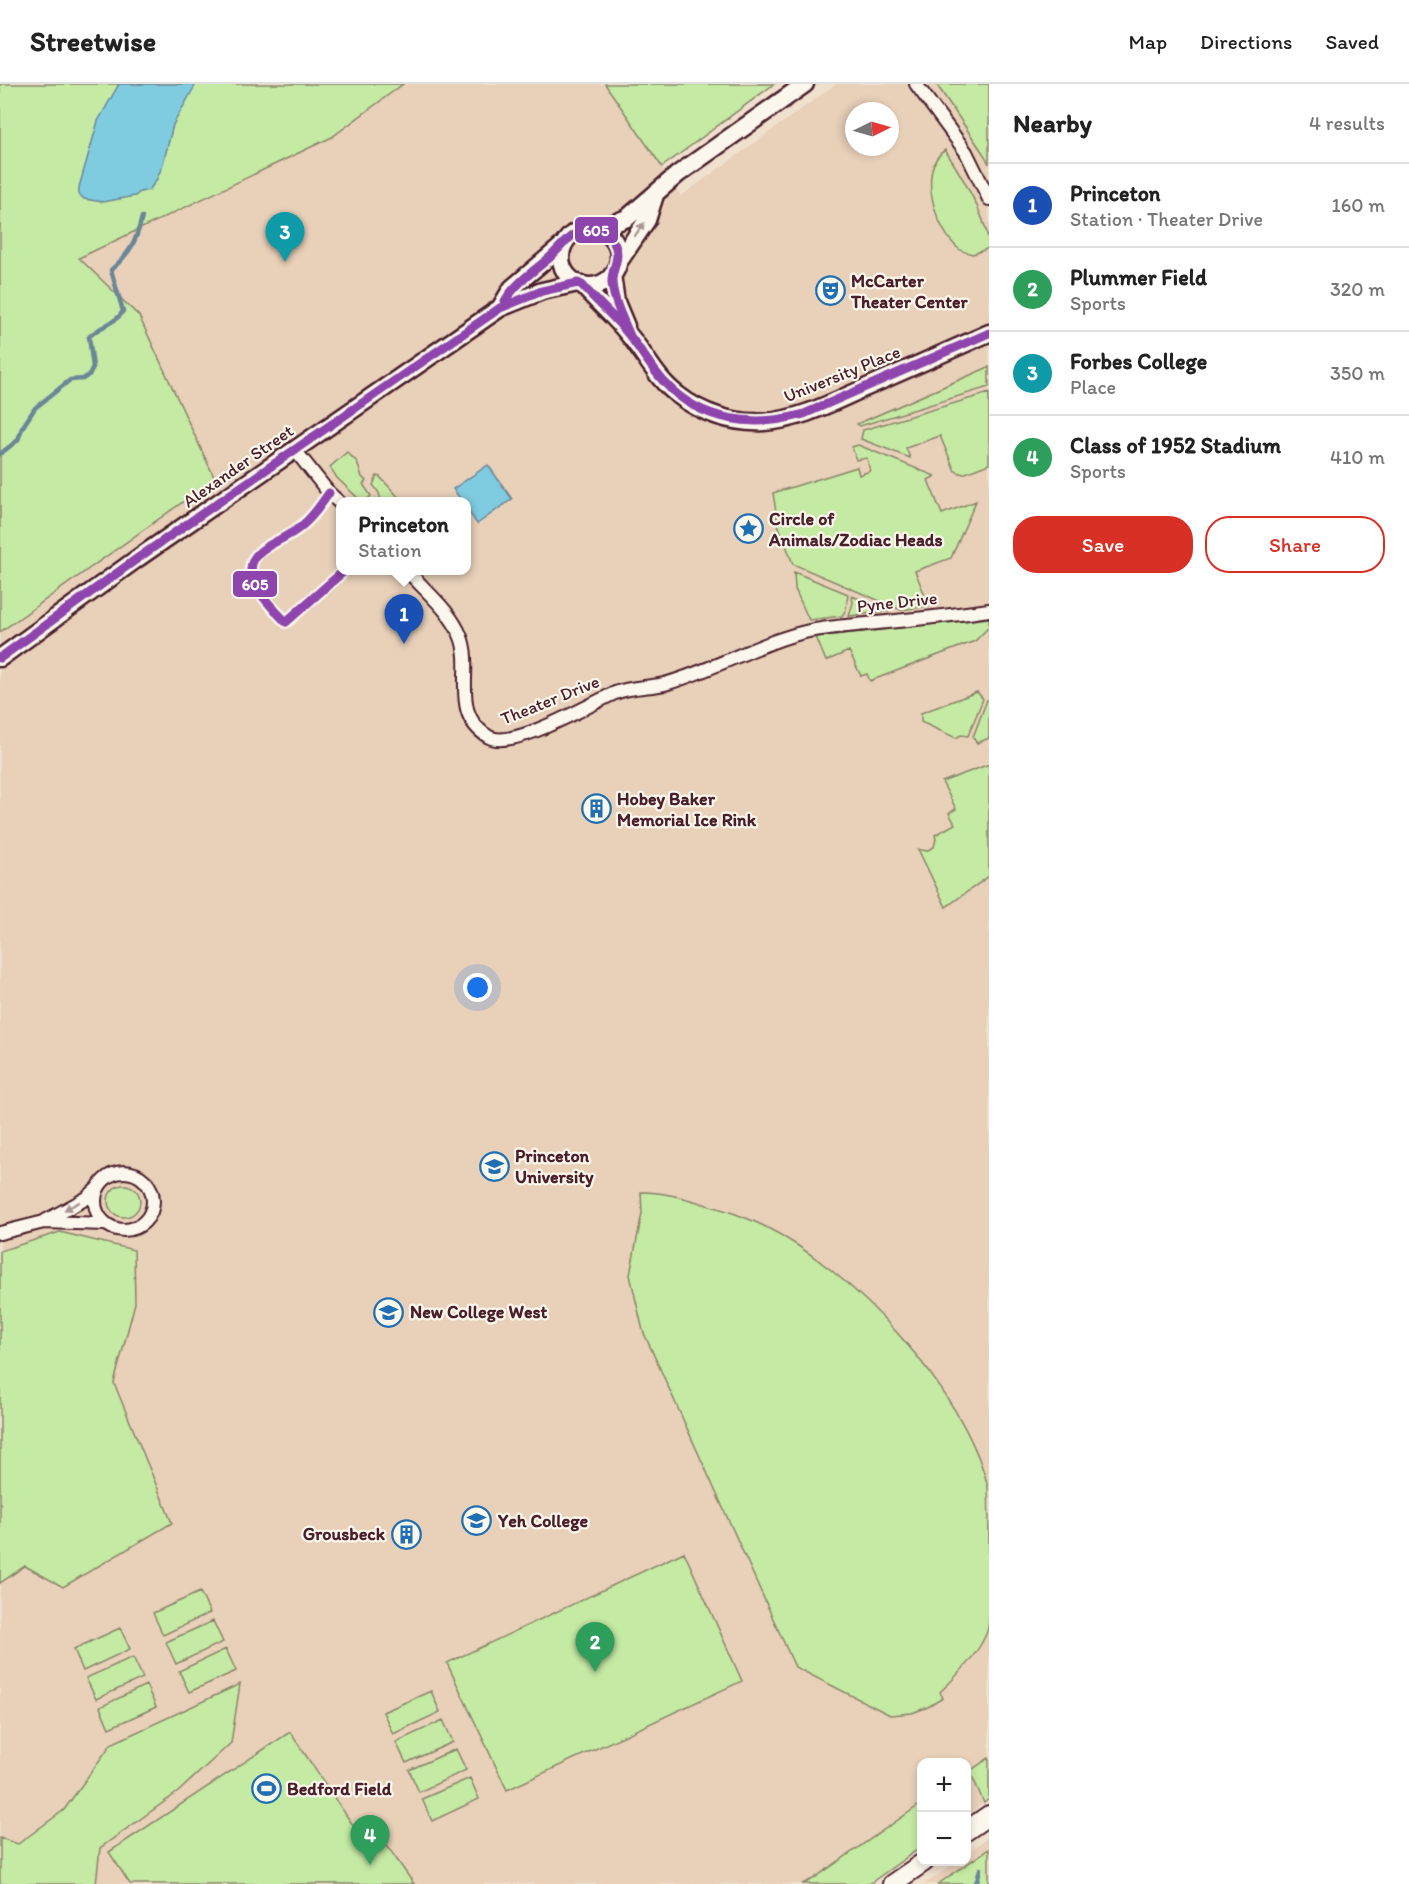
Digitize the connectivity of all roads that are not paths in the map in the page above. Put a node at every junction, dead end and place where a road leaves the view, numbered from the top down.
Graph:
1 (805, 84) edge
2 (916, 84) edge
3 (656, 194) junction
4 (989, 199) edge
5 (594, 228) junction
6 (564, 244) junction
7 (615, 269) junction
8 (580, 284) junction
9 (500, 308) junction
10 (989, 333) edge
11 (630, 336) junction
12 (295, 450) junction
13 (336, 499) edge
14 (412, 575) edge
15 (989, 610) edge
16 (809, 631) joint
17 (0, 658) edge
18 (98, 1188) junction
19 (44, 1222) junction
20 (106, 1224) junction
21 (0, 1233) edge
22 (989, 1815) edge
23 (971, 1828) edge
24 (918, 1866) edge
25 (892, 1884) edge

1 - 3 main road
2 - 4 street
3 - 5 main road
7 -> 3 main road
5 - 6 main road
5 - 7 main road
6 - 8 main road
6 - 9 main road, Alexander Street
7 - 8 main road
7 - 11 main road, University Place
8 - 9 main road, Alexander Street
8 - 11 main road, University Place
9 - 12 main road, Alexander Street
10 - 11 main road, University Place
12 - 13 street
12 - 17 main road, Alexander Street
14 - 16 street, Theater Drive
15 - 16 street, Pyne Drive
18 -> 19 street
18 - 20 street
18 - 20 street
19 - 20 street
19 - 21 street
22 - 23 main road
24 - 25 main road

